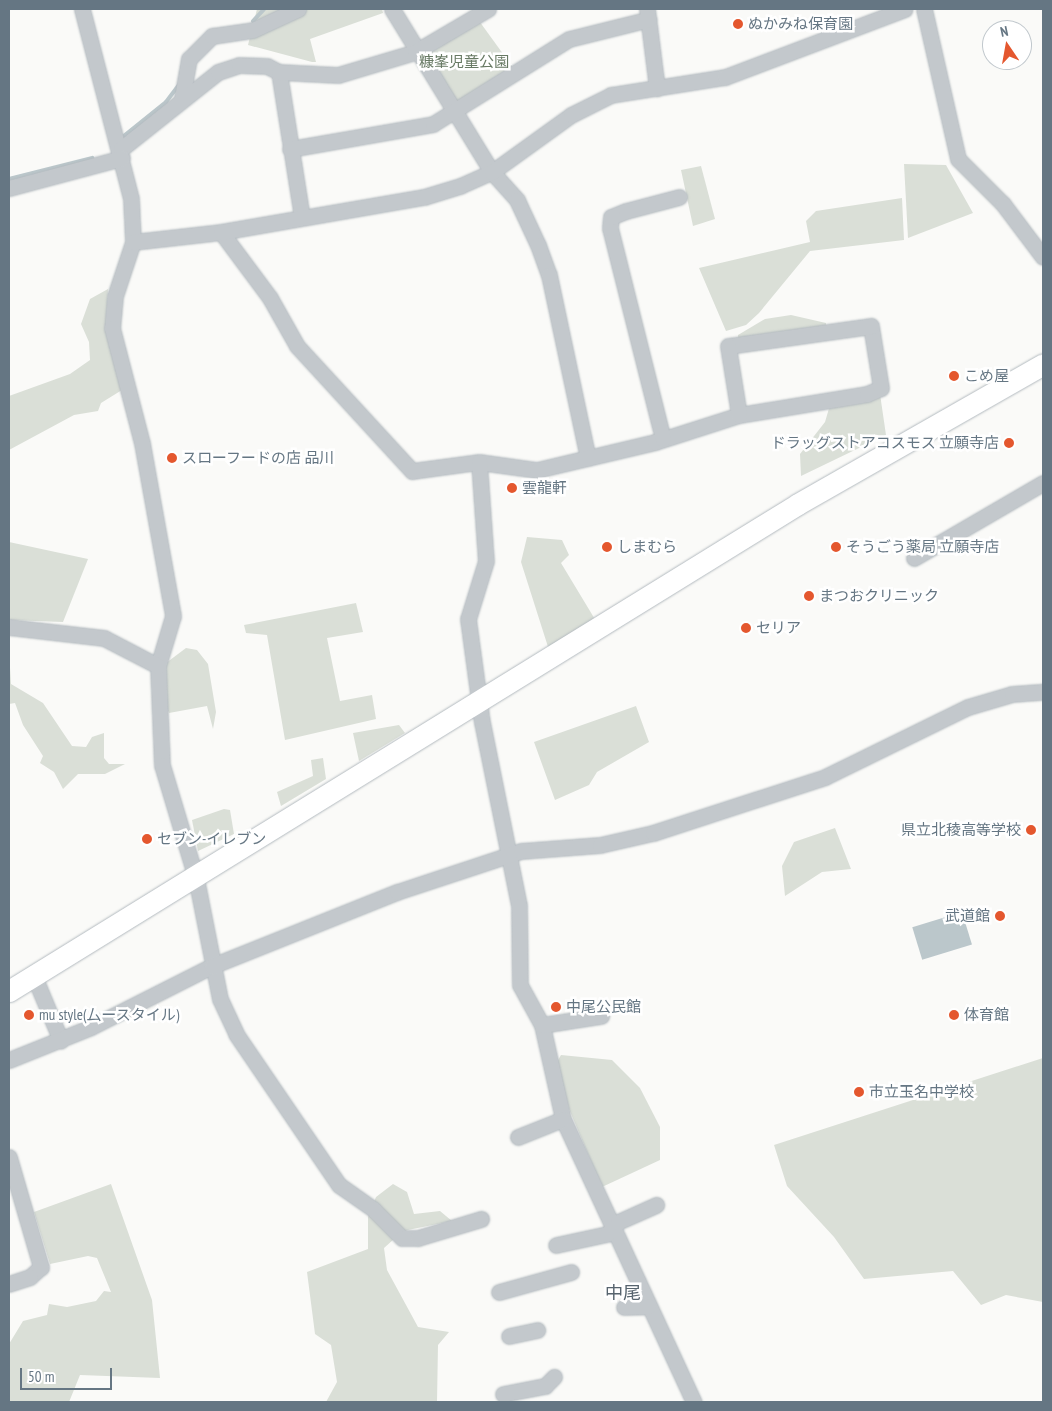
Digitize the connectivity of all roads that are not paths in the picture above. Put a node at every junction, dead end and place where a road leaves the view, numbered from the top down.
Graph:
1 (82, 9) edge
2 (298, 9) edge
3 (392, 9) edge
4 (488, 9) edge
5 (905, 9) edge
6 (924, 9) edge
7 (648, 14) edge
8 (415, 52) junction
9 (279, 72) junction
10 (657, 88) junction
11 (182, 98) junction
12 (454, 111) junction
13 (290, 149) junction
14 (121, 151) junction
15 (492, 172) junction
16 (9, 188) edge
17 (679, 197) dead end
18 (302, 217) junction
19 (221, 232) junction
20 (133, 242) junction
21 (1043, 257) edge
22 (1043, 364) edge
23 (739, 415) junction
24 (663, 439) junction
25 (588, 458) junction
26 (479, 462) junction
27 (1043, 483) edge
28 (914, 558) dead end
29 (9, 627) edge
30 (158, 666) junction
31 (1043, 692) edge
32 (480, 698) junction
33 (511, 854) junction
34 (196, 878) junction
35 (212, 966) junction
36 (34, 976) junction
37 (9, 991) edge
38 (601, 1016) dead end
39 (542, 1025) junction
40 (61, 1041) junction
41 (9, 1060) edge
42 (563, 1119) junction
43 (518, 1137) dead end
44 (9, 1157) edge
45 (656, 1205) dead end
46 (481, 1219) dead end
47 (613, 1228) junction
48 (556, 1245) dead end
49 (571, 1272) dead end
50 (9, 1284) edge
51 (498, 1292) dead end
52 (624, 1306) dead end
53 (648, 1306) junction
54 (536, 1330) dead end
55 (509, 1336) dead end
56 (554, 1377) dead end
57 (503, 1394) dead end
58 (694, 1402) edge

1 - 14 street
2 - 11 street
3 - 8 street
4 - 8 street
5 - 10 street
6 - 21 street
7 - 10 street
7 - 12 street
8 - 9 street
8 - 12 street
9 - 11 street
9 - 13 street
10 - 15 street
11 - 14 street
12 - 13 street
12 - 15 street
13 - 18 street
14 - 16 street
14 - 20 street
15 - 18 street
15 - 25 street
17 - 24 street
18 - 19 street
19 - 20 street
19 - 26 street
20 - 30 street
22 - 32 street
23 - 23 street
23 - 24 street
24 - 25 street
25 - 26 street
26 - 32 street
27 - 28 street
29 - 30 street
30 - 34 street
31 - 33 street
32 - 33 street
32 - 34 street
33 - 35 street
33 - 39 street
34 - 35 street
34 - 36 street
35 - 40 street
35 - 46 street
36 - 37 street
36 - 40 street
38 - 39 street
39 - 42 street
40 - 41 street
42 - 43 street
42 - 47 street
44 - 50 street
45 - 47 street
47 - 48 street
47 - 53 street
49 - 51 street
52 - 53 street
53 - 58 street
54 - 55 street
56 - 57 street

